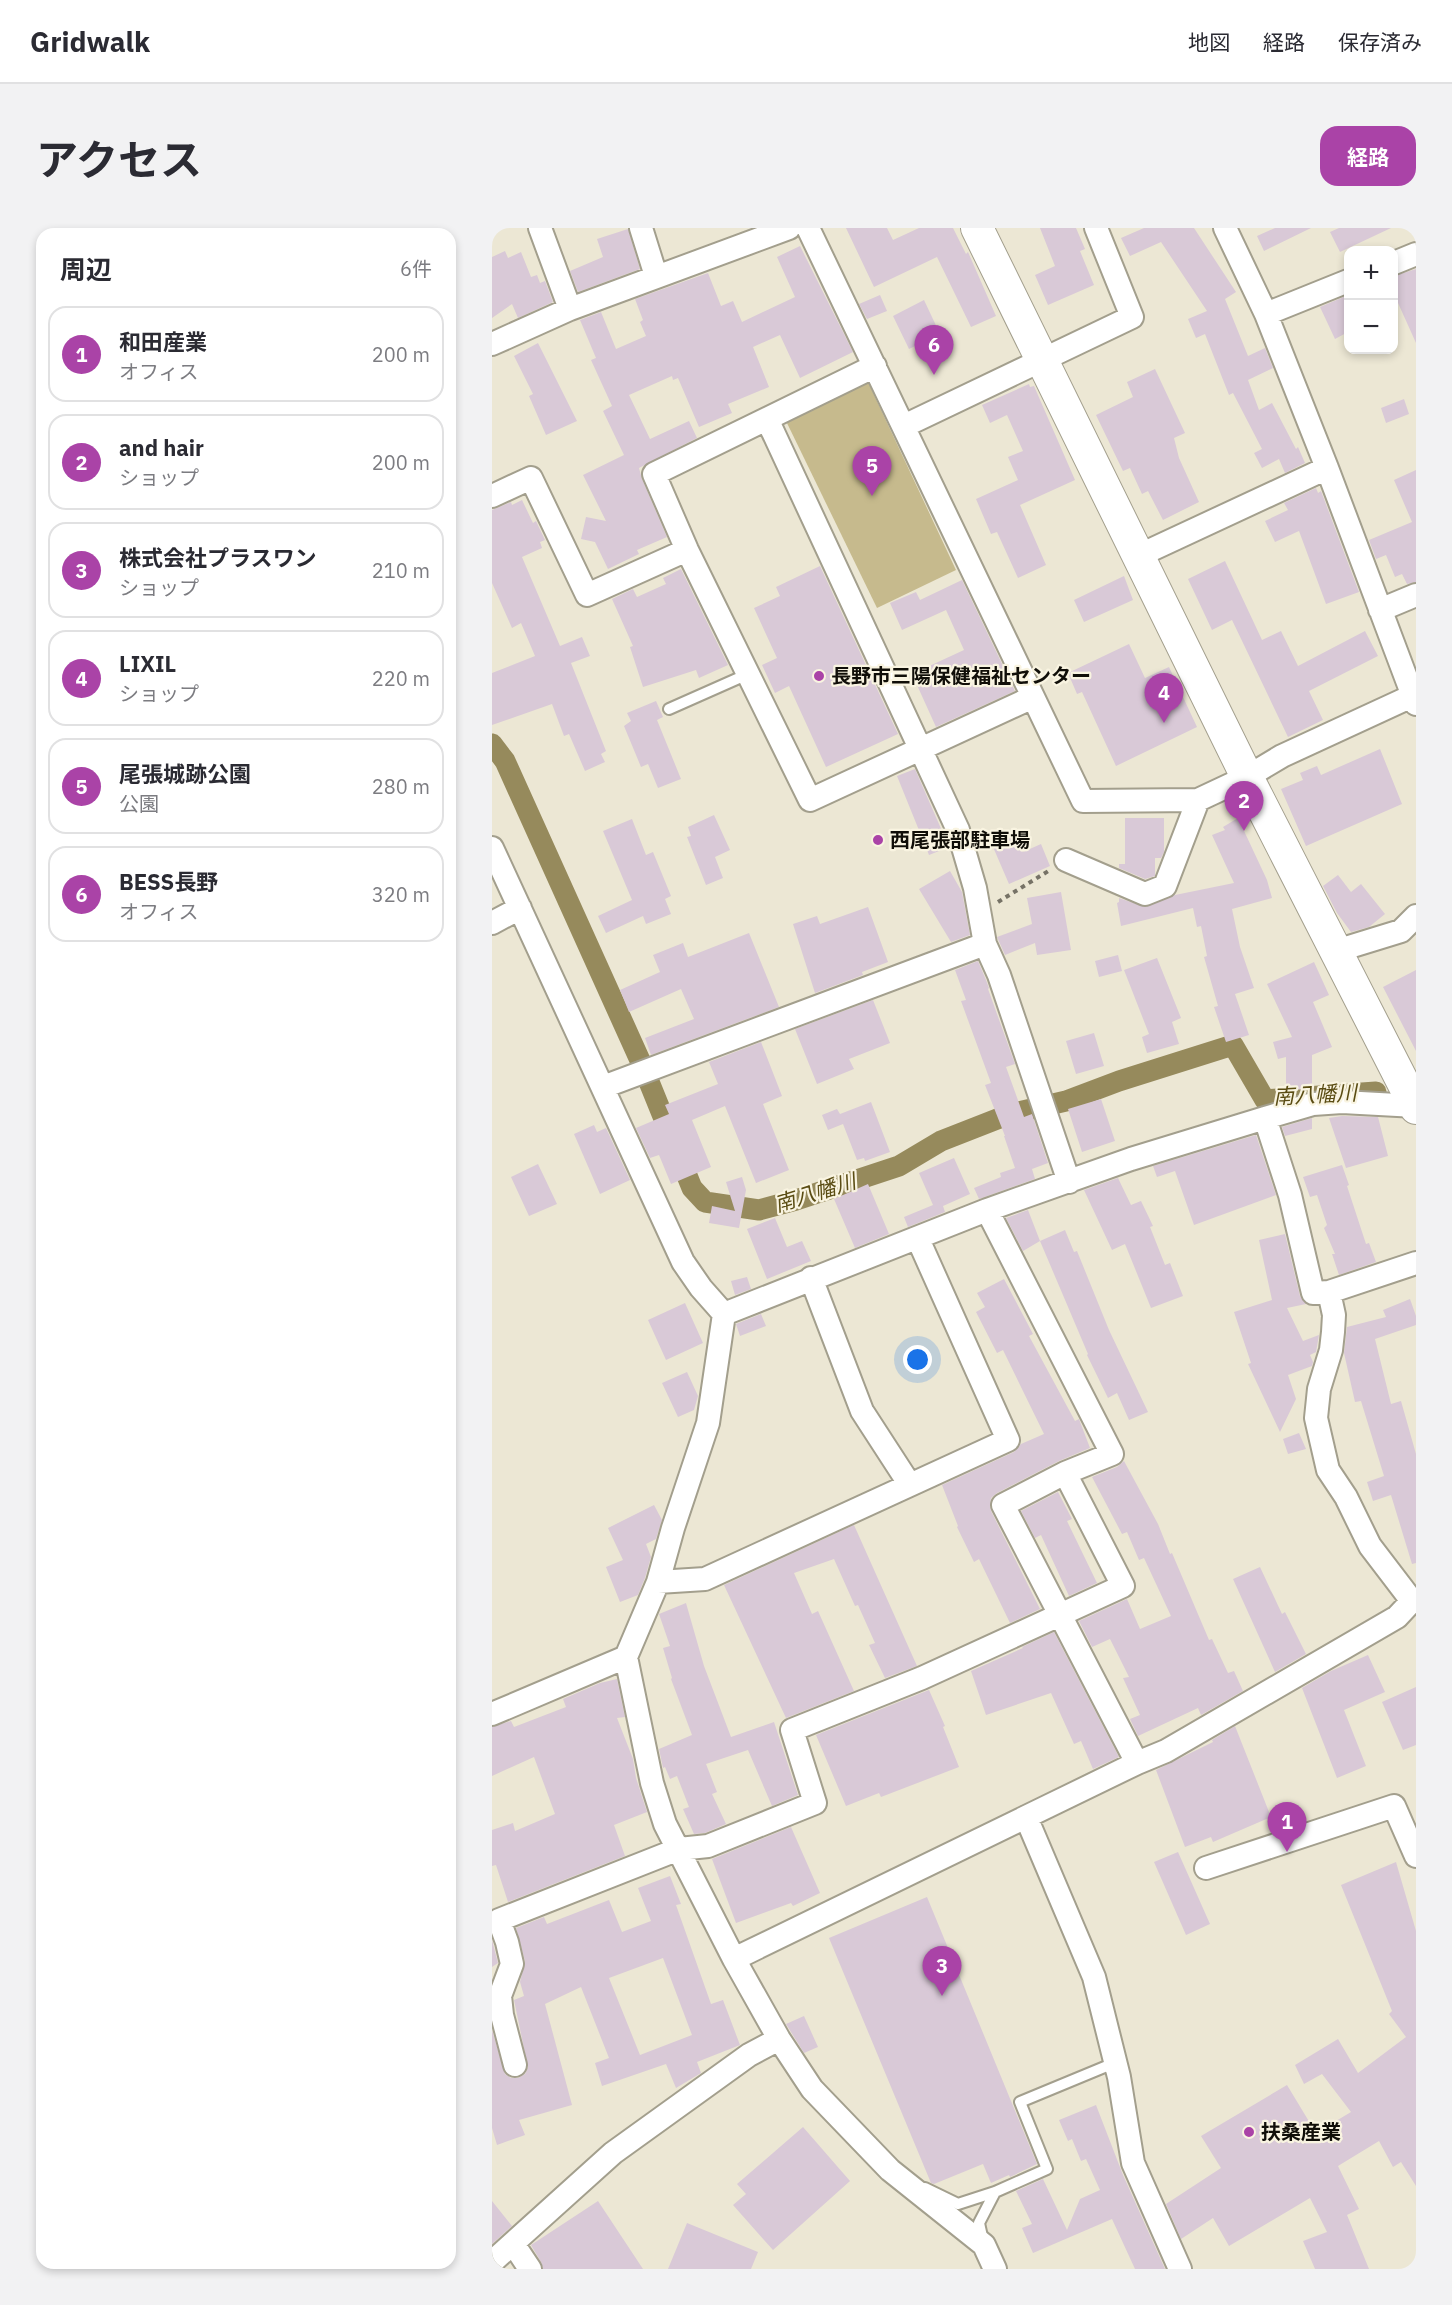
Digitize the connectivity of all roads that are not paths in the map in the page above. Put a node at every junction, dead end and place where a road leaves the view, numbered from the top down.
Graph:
1 (540, 228) edge
2 (641, 228) edge
3 (789, 228) edge
4 (808, 228) edge
5 (977, 228) edge
6 (1096, 228) edge
7 (1225, 228) edge
8 (1416, 254) edge
9 (1398, 261) edge
10 (657, 276) junction
11 (1344, 283) edge
12 (570, 309) junction
13 (1266, 314) junction
14 (492, 344) edge
15 (1041, 359) junction
16 (874, 366) junction
17 (767, 419) junction
18 (904, 426) junction
19 (1327, 468) junction
20 (492, 496) edge
21 (687, 550) junction
22 (1138, 556) junction
23 (1416, 595) edge
24 (1380, 610) junction
25 (748, 674) junction
26 (1031, 698) junction
27 (1414, 700) edge
28 (669, 709) dead end
29 (921, 749) junction
30 (1247, 777) junction
31 (1198, 800) junction
32 (492, 848) edge
33 (1066, 860) road end
34 (520, 908) junction
35 (1416, 916) edge
36 (492, 923) edge
37 (986, 944) junction
38 (1336, 951) junction
39 (603, 1087) junction
40 (1415, 1106) edge
41 (1265, 1118) junction
42 (1069, 1182) junction
43 (987, 1210) junction
44 (918, 1239) junction
45 (1416, 1263) edge
46 (812, 1278) junction
47 (1329, 1292) junction
48 (724, 1314) junction
49 (1065, 1473) junction
50 (910, 1485) junction
51 (658, 1582) junction
52 (1414, 1601) edge
53 (1061, 1617) junction
54 (626, 1657) junction
55 (492, 1714) edge
56 (1137, 1763) junction
57 (1026, 1817) junction
58 (679, 1849) junction
59 (1416, 1856) edge
60 (1206, 1868) dead end
61 (734, 1959) junction
62 (779, 2039) junction
63 (515, 2065) dead end
64 (1119, 2077) junction
65 (890, 2170) junction
66 (995, 2192) junction
67 (513, 2245) junction
68 (984, 2245) junction
69 (492, 2262) edge
70 (530, 2269) edge
71 (995, 2269) edge
72 (1180, 2269) edge

1 - 12 street
2 - 10 street
3 - 10 street
4 - 16 street
5 - 15 street
6 - 15 street
7 - 13 street
8 - 9 street
10 - 12 street
11 - 13 street
12 - 14 street
13 - 19 street
15 - 18 street
15 - 22 street
16 - 17 street
16 - 18 street
17 - 21 street
17 - 29 street
18 - 26 street
19 - 22 street
19 - 24 street
20 - 21 street
21 - 25 street
22 - 30 street
23 - 24 street
24 - 27 street
25 - 28 lane
25 - 29 street
26 - 29 street
26 - 31 street
27 - 30 street
29 - 37 street
30 - 31 street
30 - 38 street
31 - 33 street
32 - 34 street
34 - 36 street
34 - 39 street
35 - 38 street
37 - 39 street
37 - 42 street
38 - 40 street
39 - 48 street
40 - 41 street
41 - 42 street
41 - 47 street
42 - 43 street
43 - 44 street
43 - 49 street
44 - 46 street
44 - 50 street
45 - 47 street
46 - 48 street
46 - 50 street
47 - 52 street
48 - 51 street
49 - 53 street
49 - 53 street
50 - 51 street
51 - 54 street
52 - 56 street
53 - 56 street
53 - 58 street
54 - 55 street
54 - 58 street
56 - 57 street
57 - 61 street
57 - 64 street
58 - 61 street
58 - 63 street
59 - 60 street
61 - 62 street
62 - 65 street
62 - 67 street
64 - 66 lane
64 - 72 street
65 - 66 lane
65 - 68 street
66 - 68 lane
67 - 69 street
67 - 70 street
68 - 71 street

